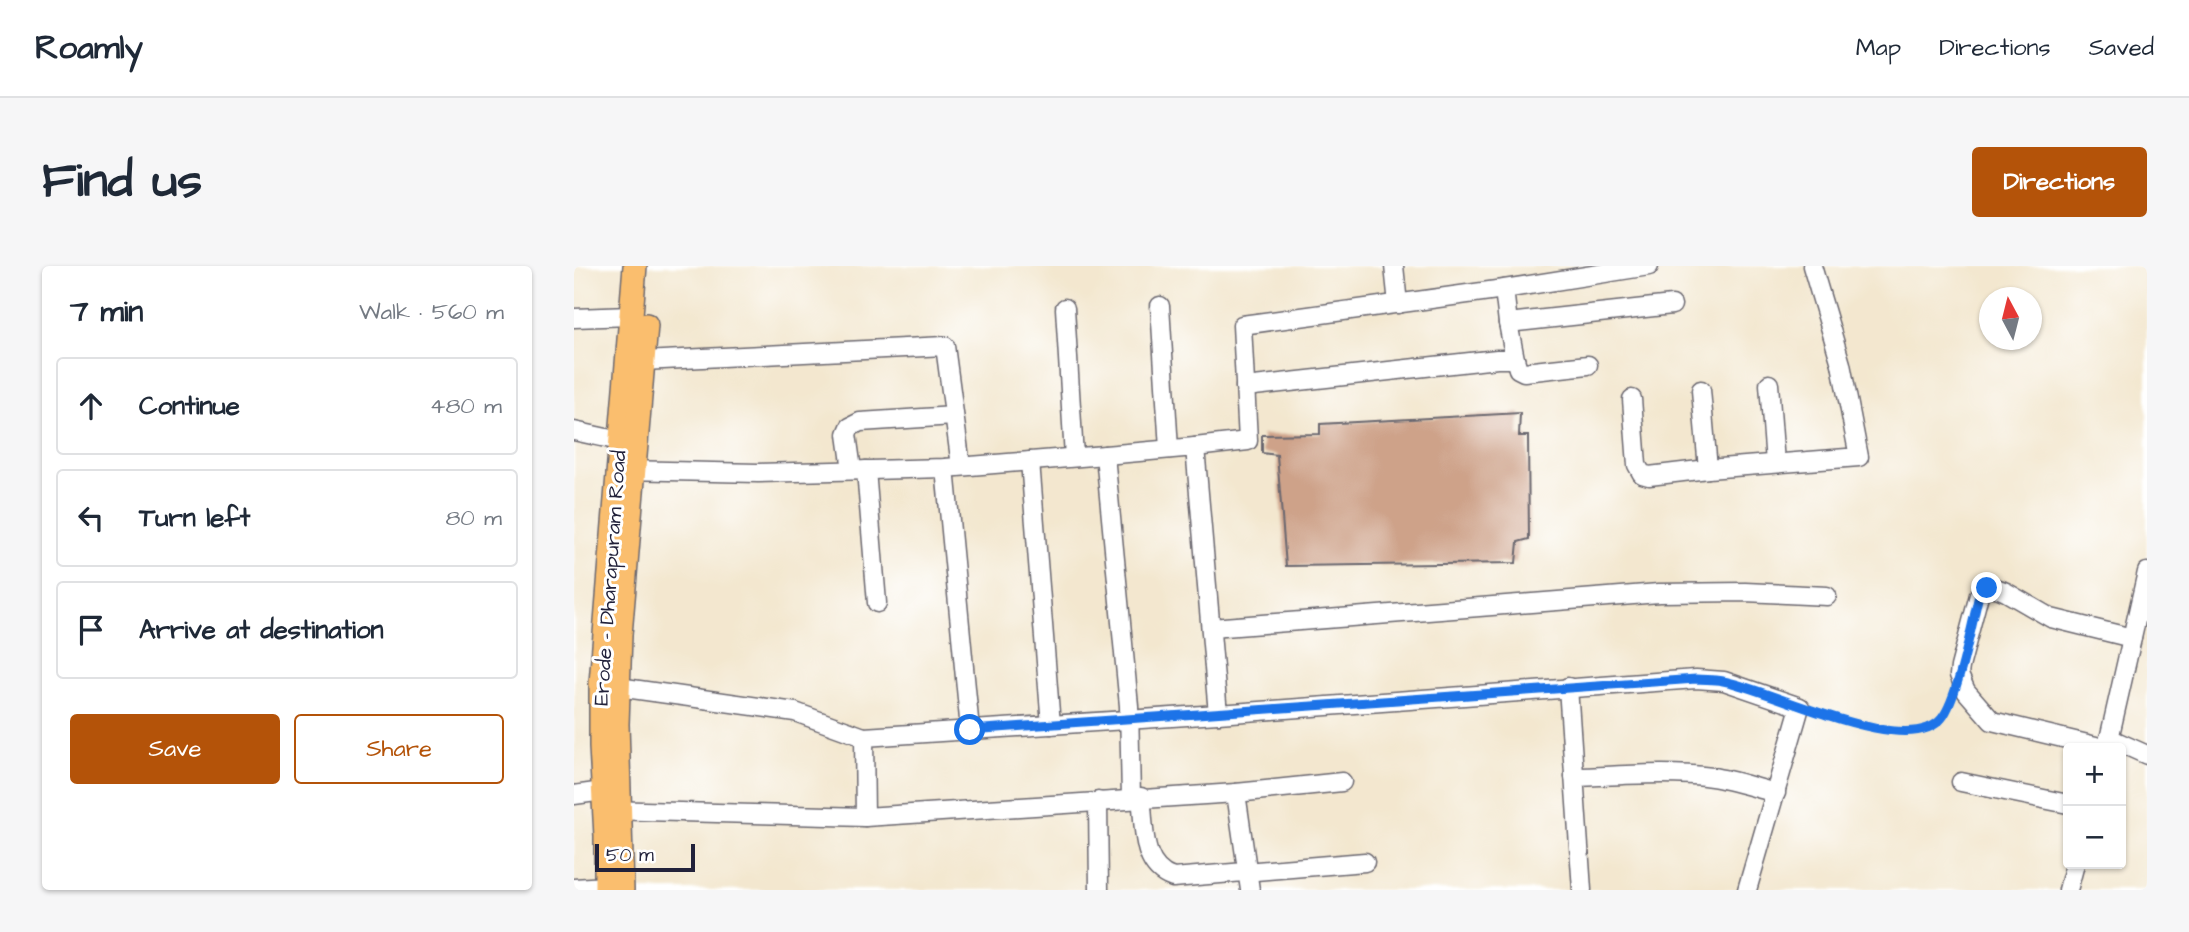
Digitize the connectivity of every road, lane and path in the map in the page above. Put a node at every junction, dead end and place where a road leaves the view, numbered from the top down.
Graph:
1 (635, 266) edge
2 (650, 266) edge
3 (1394, 266) edge
4 (1649, 266) edge
5 (1812, 266) edge
6 (1504, 289) junction
7 (1398, 304) junction
8 (1672, 305) dead end
9 (1160, 306) dead end
10 (1065, 308) dead end
11 (631, 316) junction
12 (574, 318) edge
13 (1507, 323) junction
14 (1515, 359) junction
15 (643, 361) junction
16 (1588, 365) dead end
17 (1769, 384) dead end
18 (1245, 387) junction
19 (1701, 390) dead end
20 (1632, 399) dead end
21 (954, 416) junction
22 (574, 431) edge
23 (620, 440) junction
24 (1195, 447) junction
25 (1169, 449) junction
26 (1105, 455) junction
27 (1074, 457) junction
28 (1030, 461) junction
29 (1775, 463) junction
30 (953, 467) junction
31 (1708, 469) junction
32 (626, 470) junction
33 (859, 470) junction
34 (2147, 572) edge
35 (1827, 596) dead end
36 (877, 603) dead end
37 (1211, 628) junction
38 (2132, 638) junction
39 (1959, 675) junction
40 (618, 687) junction
41 (1568, 687) junction
42 (1800, 707) junction
43 (1218, 714) junction
44 (1130, 719) junction
45 (1051, 725) junction
46 (970, 730) junction
47 (864, 737) junction
48 (2097, 743) edge
49 (2107, 743) edge
50 (2126, 750) edge
51 (2147, 755) edge
52 (1574, 777) junction
53 (1342, 782) dead end
54 (1961, 782) dead end
55 (1236, 793) junction
56 (1776, 793) junction
57 (574, 795) edge
58 (1136, 798) junction
59 (1098, 801) junction
60 (610, 803) junction
61 (2063, 803) edge
62 (865, 817) junction
63 (1365, 862) dead end
64 (2074, 869) edge
65 (1249, 882) edge
66 (574, 888) edge
67 (612, 889) edge
68 (1099, 890) edge
69 (1582, 890) edge
70 (1747, 890) edge
71 (2068, 890) edge

1 - 11 main road, Erode - Dharapuram Road
2 - 15 main road, Erode - Dharapuram Road
3 - 7 street
4 - 6 street
5 - 29 street
6 - 7 street
6 - 13 street
7 - 18 street
8 - 13 street
9 - 25 street
10 - 27 street
11 - 12 street
11 - 23 main road, Erode - Dharapuram Road
13 - 14 street
14 - 16 street
14 - 18 street
15 - 21 street
15 - 32 main road, Erode - Dharapuram Road
17 - 29 street
18 - 24 street
19 - 31 street
20 - 31 street
21 - 30 street
21 - 33 street
22 - 23 street
23 - 32 main road, Erode - Dharapuram Road
24 - 25 street
24 - 37 street
25 - 26 street
26 - 27 street
26 - 44 street
27 - 28 street
28 - 30 street
28 - 45 street
29 - 31 street
30 - 33 street
30 - 46 street
32 - 33 street
32 - 40 main road, Erode - Dharapuram Road
32 - 60 main road, Erode - Dharapuram Road
33 - 36 street
34 - 38 street
35 - 37 street
37 - 43 street
38 - 39 street
38 - 49 street
39 - 42 path
39 - 48 street
40 - 47 street
40 - 60 main road, Erode - Dharapuram Road
41 - 42 street
41 - 43 street
41 - 52 street
42 - 56 street
43 - 44 street
44 - 45 street
44 - 58 street
45 - 46 street
46 - 47 street
47 - 62 street
50 - 51 street
52 - 56 street
52 - 69 street
53 - 55 street
54 - 61 street
55 - 58 street
55 - 65 street
56 - 70 street
57 - 60 street
58 - 59 street
58 - 65 street
59 - 62 street
59 - 68 street
60 - 62 street
60 - 67 main road, Erode - Dharapuram Road
63 - 65 street
64 - 71 street
66 - 67 street

